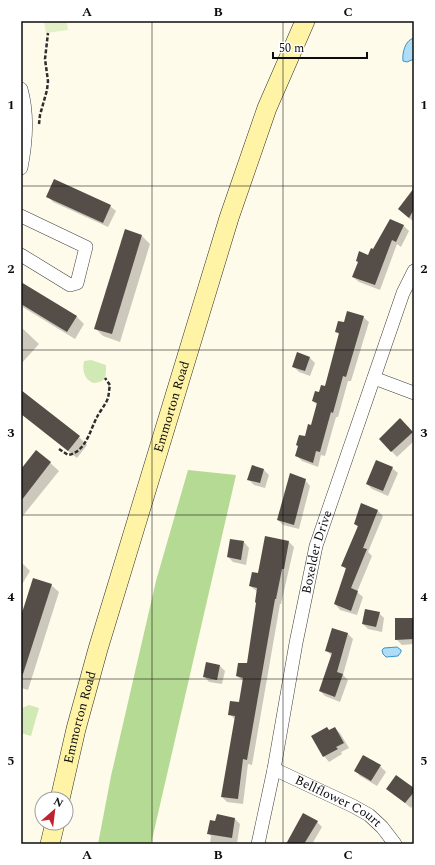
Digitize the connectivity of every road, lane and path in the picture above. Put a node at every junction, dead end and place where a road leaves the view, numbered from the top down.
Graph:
1 (305, 21) edge
2 (48, 33) dead end
3 (21, 89) edge
4 (39, 125) dead end
5 (21, 168) edge
6 (21, 216) edge
7 (21, 255) edge
8 (414, 271) edge
9 (105, 378) dead end
10 (374, 378) junction
11 (414, 393) edge
12 (59, 449) dead end
13 (274, 769) junction
14 (62, 791) edge
15 (53, 831) edge
16 (50, 844) edge
17 (258, 844) edge
18 (394, 844) edge

1 - 14 main road, Emmorton Road
2 - 4 path
3 - 5 street
6 - 7 street
8 - 10 street, Boxelder Drive
9 - 12 path
10 - 11 street
10 - 13 street, Boxelder Drive
13 - 17 street, Boxelder Drive
13 - 18 street, Bellflower Court
15 - 16 main road

